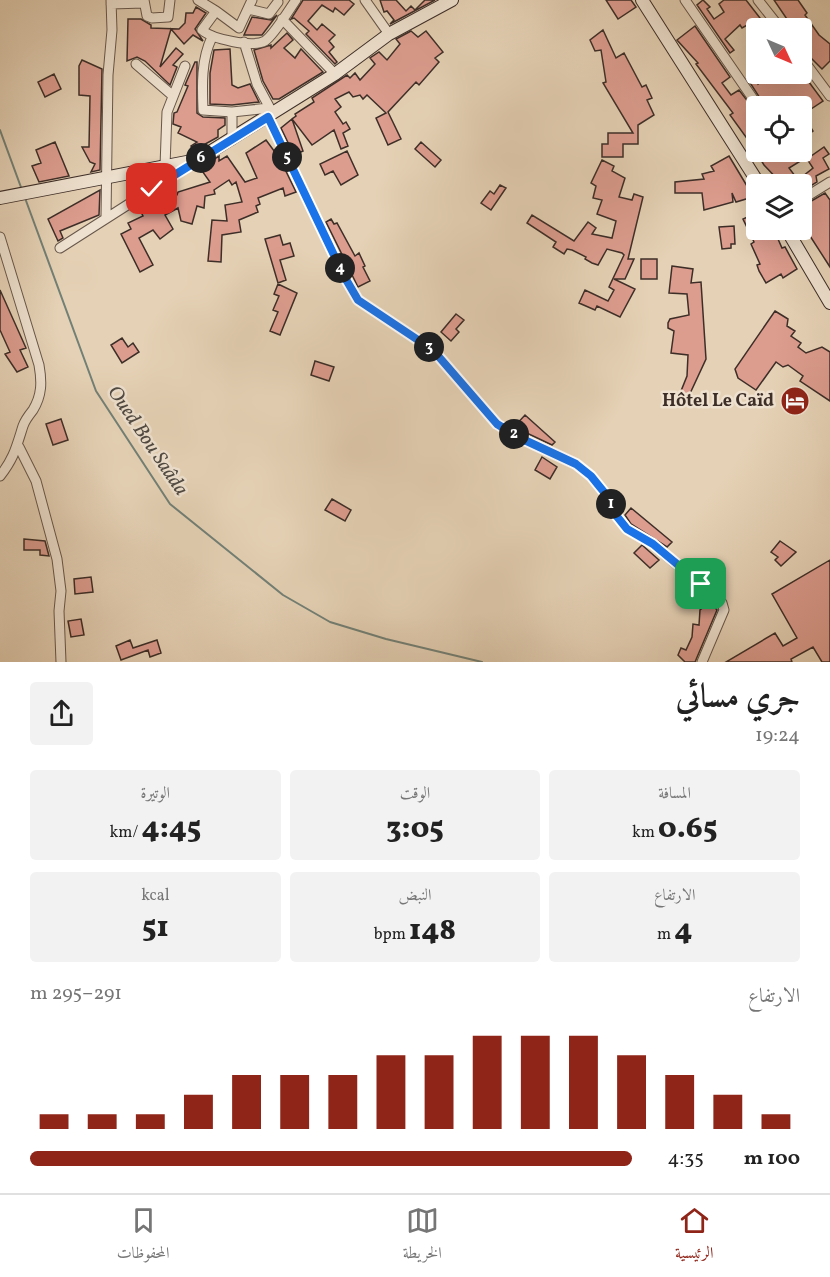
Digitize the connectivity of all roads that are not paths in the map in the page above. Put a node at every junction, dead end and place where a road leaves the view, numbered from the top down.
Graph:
1 (170, 0) edge
2 (198, 0) edge
3 (296, 0) edge
4 (365, 0) edge
5 (452, 0) edge
6 (642, 0) edge
7 (685, 0) edge
8 (760, 0) edge
9 (111, 2) edge
10 (144, 2) edge
11 (251, 2) edge
12 (278, 2) dead end
13 (216, 11) junction
14 (773, 18) edge
15 (282, 19) junction
16 (390, 34) junction
17 (212, 37) junction
18 (244, 42) junction
19 (135, 64) dead end
20 (185, 66) dead end
21 (812, 72) edge
22 (335, 75) junction
23 (172, 95) junction
24 (751, 96) edge
25 (830, 96) edge
26 (232, 112) junction
27 (270, 113) junction
28 (232, 140) junction
29 (197, 160) junction
30 (165, 166) junction
31 (753, 174) edge
32 (106, 179) junction
33 (830, 182) edge
34 (812, 193) edge
35 (0, 198) edge
36 (106, 217) junction
37 (0, 237) edge
38 (793, 240) edge
39 (60, 248) dead end
40 (830, 303) edge
41 (19, 447) junction
42 (0, 476) edge
43 (61, 662) edge
44 (702, 662) edge

1 - 10 street
2 - 13 street
3 - 15 street
4 - 16 street
5 - 16 main road
6 - 31 main road
7 - 24 street
8 - 14 street
9 - 10 street
9 - 32 street
11 - 12 street
11 - 13 street
13 - 17 street
15 - 18 street
15 - 22 street
16 - 22 main road
17 - 18 street
17 - 26 street
18 - 27 street
19 - 23 street
20 - 23 street
21 - 25 street
22 - 27 main road
23 - 30 street
26 - 27 street
26 - 28 street
27 - 28 main road
27 - 44 street
28 - 29 main road
29 - 30 main road
29 - 36 street
30 - 32 main road
32 - 35 main road
32 - 36 street
33 - 34 street
36 - 39 street
37 - 41 street
38 - 40 main road
41 - 42 street
41 - 43 street

